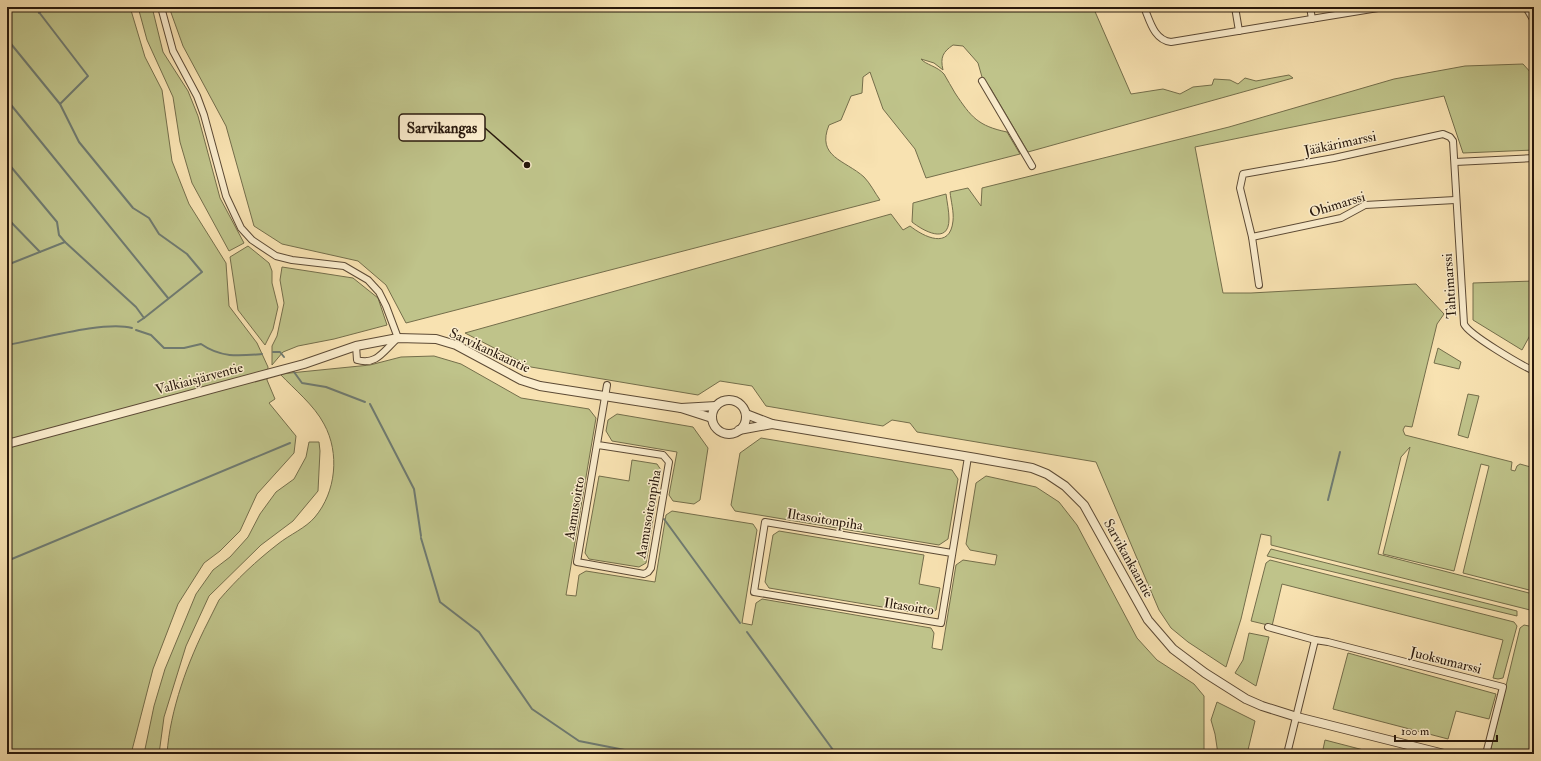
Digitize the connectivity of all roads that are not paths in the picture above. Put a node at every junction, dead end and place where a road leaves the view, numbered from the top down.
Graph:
1 (160, 7) edge
2 (1144, 7) edge
3 (1235, 7) edge
4 (1310, 7) edge
5 (1384, 7) edge
6 (1527, 7) edge
7 (1312, 19) junction
8 (1534, 19) edge
9 (1239, 31) junction
10 (982, 81) dead end
11 (1534, 158) edge
12 (1455, 162) junction
13 (1032, 166) dead end
14 (1455, 200) junction
15 (1252, 237) junction
16 (1259, 286) dead end
17 (398, 338) junction
18 (356, 346) junction
19 (1534, 371) edge
20 (607, 385) dead end
21 (606, 396) junction
22 (716, 406) junction
23 (682, 408) junction
24 (746, 414) junction
25 (712, 418) junction
26 (772, 424) junction
27 (739, 430) junction
28 (7, 444) edge
29 (598, 445) junction
30 (968, 456) junction
31 (952, 553) junction
32 (648, 572) joint
33 (754, 592) joint
34 (1268, 628) dead end
35 (1315, 640) junction
36 (1297, 717) junction
37 (1287, 754) edge
38 (1444, 754) edge
39 (1486, 754) edge

1 - 17 street
2 - 9 street
3 - 9 street
4 - 7 street
5 - 7 street
6 - 8 street
7 - 9 street
10 - 13 street
11 - 12 street
12 - 14 street, Tahtimarssi
12 - 15 street, Jääkärimarssi
14 - 15 street, Ohimarssi
14 - 19 street, Tahtimarssi
15 - 16 street, Jääkärimarssi
17 - 18 street, Valkiaisjärventie
17 - 18 street
17 - 21 street, Sarvikankaantie
18 - 28 street, Valkiaisjärventie
20 - 21 street, Aamusoitto
21 - 23 street, Sarvikankaantie
21 - 29 street, Aamusoitto
22 - 23 street, Sarvikankaantie
22 - 24 street, Sarvikankaantie
22 - 25 street
23 - 25 street, Sarvikankaantie
24 - 26 street, Sarvikankaantie
24 - 27 street
25 - 27 street, Sarvikankaantie
26 - 27 street, Sarvikankaantie
26 - 30 street, Sarvikankaantie
29 - 32 street, Aamusoitonpiha
29 - 32 street, Aamusoitto
30 - 31 street, Iltasoitto
30 - 36 street, Sarvikankaantie
31 - 33 street, Iltasoitonpiha
31 - 33 street, Iltasoitto
34 - 35 street, Juoksumarssi
35 - 36 street
35 - 39 street, Juoksumarssi
36 - 37 street
36 - 38 street, Sarvikankaantie

